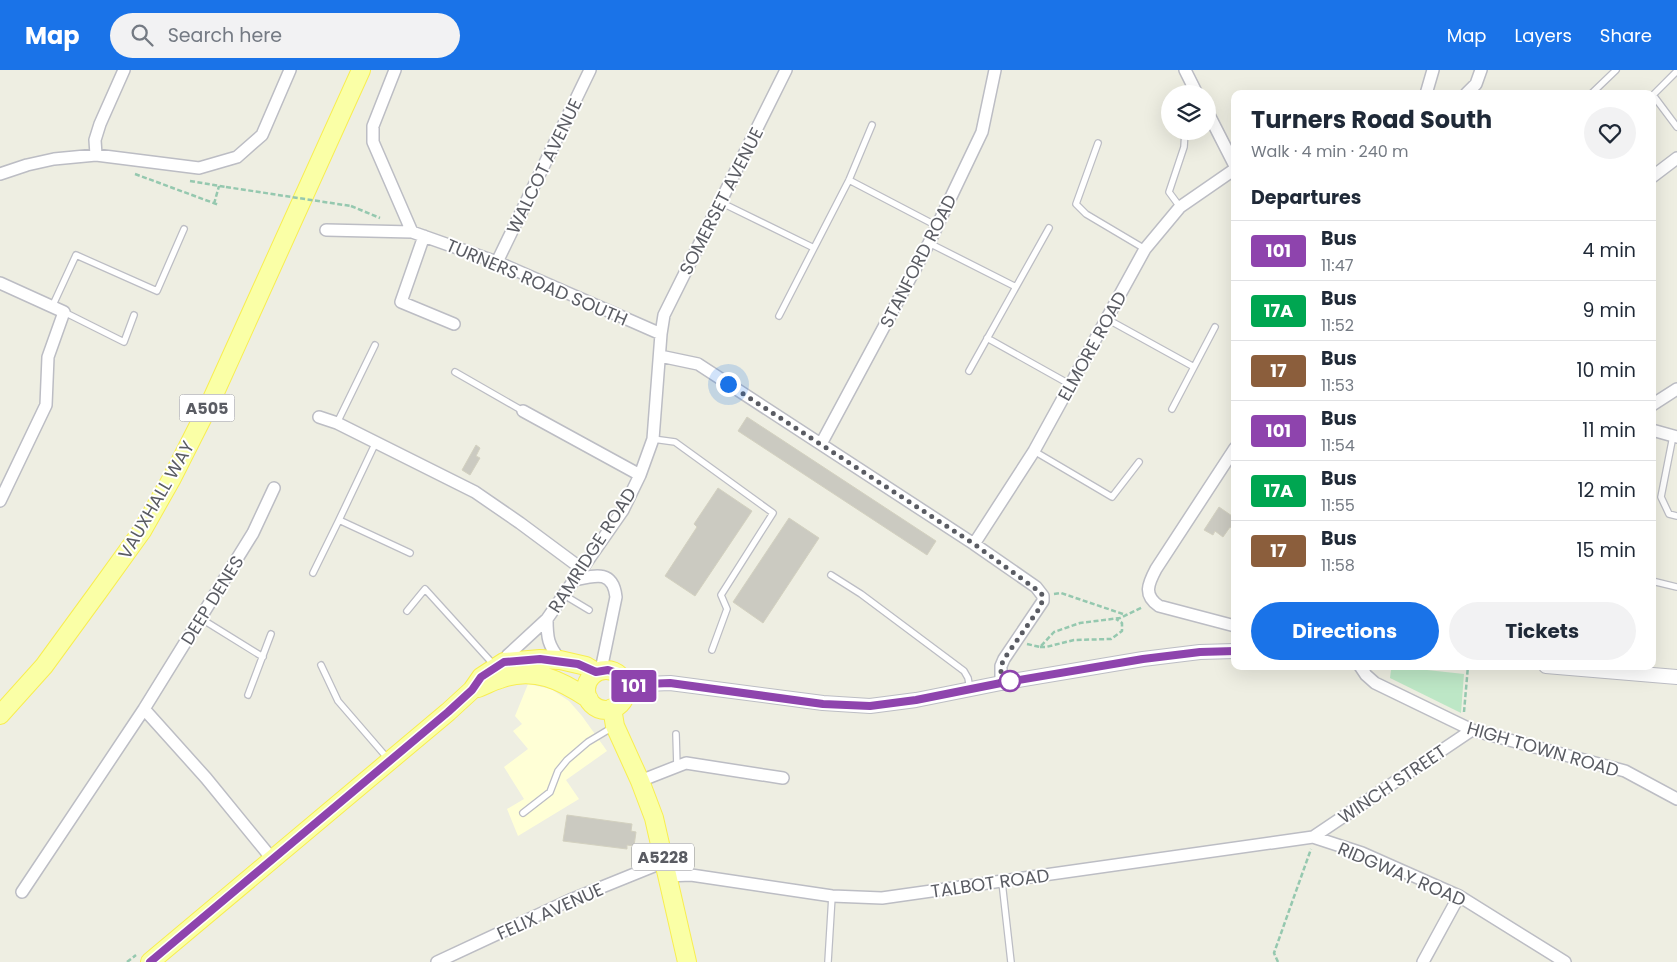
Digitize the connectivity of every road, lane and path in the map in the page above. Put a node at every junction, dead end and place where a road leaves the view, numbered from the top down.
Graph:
1 (124, 70) edge
2 (290, 70) edge
3 (361, 70) edge
4 (395, 70) edge
5 (590, 70) edge
6 (786, 70) edge
7 (995, 70) edge
8 (1185, 70) edge
9 (1433, 70) edge
10 (1481, 70) edge
11 (1616, 70) edge
12 (1677, 71) edge
13 (1191, 85) edge
14 (1427, 90) edge
15 (1470, 90) edge
16 (1595, 90) edge
17 (1656, 92) edge
18 (1656, 99) edge
19 (872, 126) dead end
20 (1677, 127) edge
21 (1216, 129) edge
22 (1184, 140) edge
23 (1098, 144) dead end
24 (96, 156) junction
25 (1231, 158) edge
26 (1677, 158) edge
27 (1231, 172) edge
28 (0, 174) edge
29 (135, 174) dead end
30 (1656, 174) edge
31 (849, 180) junction
32 (219, 186) dead end
33 (226, 187) dead end
34 (720, 202) junction
35 (214, 204) junction
36 (219, 206) dead end
37 (351, 206) dead end
38 (1180, 207) junction
39 (937, 226) junction
40 (1049, 228) dead end
41 (184, 229) dead end
42 (326, 230) dead end
43 (412, 232) junction
44 (424, 236) junction
45 (929, 243) junction
46 (814, 248) junction
47 (1144, 250) junction
48 (497, 262) junction
49 (0, 283) edge
50 (1016, 287) junction
51 (52, 307) junction
52 (64, 312) junction
53 (134, 315) dead end
54 (779, 316) dead end
55 (1107, 319) junction
56 (454, 324) dead end
57 (1215, 327) dead end
58 (661, 334) junction
59 (987, 338) junction
60 (375, 345) dead end
61 (660, 356) junction
62 (1194, 367) junction
63 (968, 371) dead end
64 (455, 372) dead end
65 (1071, 384) junction
66 (1677, 388) edge
67 (1656, 402) edge
68 (1172, 409) dead end
69 (523, 411) joint
70 (319, 417) dead end
71 (337, 424) junction
72 (1656, 431) edge
73 (1675, 437) edge
74 (653, 439) junction
75 (376, 442) junction
76 (821, 444) junction
77 (1034, 451) junction
78 (1231, 454) edge
79 (1139, 462) dead end
80 (640, 475) junction
81 (274, 488) dead end
82 (0, 501) edge
83 (1677, 516) edge
84 (339, 520) junction
85 (974, 544) junction
86 (410, 553) dead end
87 (582, 570) junction
88 (313, 573) dead end
89 (831, 575) dead end
90 (575, 580) junction
91 (1656, 582) edge
92 (1677, 586) edge
93 (564, 595) junction
94 (1043, 596) junction
95 (1153, 602) junction
96 (589, 610) dead end
97 (407, 611) dead end
98 (1126, 615) junction
99 (200, 618) junction
100 (547, 619) junction
101 (1116, 619) junction
102 (1231, 625) edge
103 (271, 634) dead end
104 (1016, 642) junction
105 (1040, 647) junction
106 (712, 650) dead end
107 (1231, 651) edge
108 (262, 656) junction
109 (560, 660) junction
110 (321, 665) dead end
111 (500, 669) junction
112 (1363, 670) edge
113 (1468, 670) edge
114 (1594, 670) edge
115 (599, 671) junction
116 (1677, 677) edge
117 (1001, 683) junction
118 (626, 687) junction
119 (970, 689) junction
120 (248, 695) dead end
121 (589, 699) junction
122 (612, 708) junction
123 (144, 709) junction
124 (0, 715) edge
125 (615, 726) junction
126 (1467, 728) junction
127 (676, 734) dead end
128 (390, 762) junction
129 (677, 767) junction
130 (784, 778) dead end
131 (640, 781) junction
132 (1677, 799) edge
133 (523, 813) dead end
134 (1313, 837) junction
135 (273, 860) junction
136 (666, 869) junction
137 (1002, 882) junction
138 (22, 892) dead end
139 (832, 896) junction
140 (1460, 896) junction
141 (150, 962) edge
142 (437, 962) edge
143 (687, 962) edge
144 (828, 962) edge
145 (1012, 962) edge
146 (1278, 962) edge
147 (1423, 962) edge
148 (1565, 962) edge

1 - 24 street
2 - 24 street
3 - 124 main road, VAUXHALL WAY / A505
4 - 43 street
5 - 48 street, WALCOT AVENUE
6 - 34 street, SOMERSET AVENUE
7 - 39 street, STANFORD ROAD
8 - 13 street
9 - 14 street
10 - 15 street
11 - 16 lane
12 - 17 lane
18 - 20 lane
19 - 31 lane
21 - 25 street
22 - 38 lane
23 - 47 lane
24 - 28 street
26 - 30 street
27 - 38 street, ELMORE ROAD
29 - 35 path
31 - 39 lane
31 - 46 lane
32 - 35 path
33 - 37 path, bridge
34 - 46 lane
34 - 58 street, SOMERSET AVENUE
35 - 36 path
38 - 47 street, ELMORE ROAD
39 - 45 street, STANFORD ROAD
40 - 50 lane
41 - 51 lane
42 - 43 street, TURNERS ROAD SOUTH
43 - 44 street, TURNERS ROAD SOUTH
44 - 48 street, TURNERS ROAD SOUTH
44 - 56 street
45 - 50 lane
45 - 76 street, STANFORD ROAD
46 - 54 lane
47 - 55 street, ELMORE ROAD
48 - 58 street, TURNERS ROAD SOUTH
49 - 51 street
50 - 59 lane
51 - 52 street
52 - 53 lane
52 - 82 street
55 - 62 lane
55 - 65 street, ELMORE ROAD
57 - 62 lane
58 - 61 street, RAMRIDGE ROAD
59 - 63 lane
59 - 65 lane
60 - 71 lane
61 - 74 street, RAMRIDGE ROAD
61 - 76 street
62 - 68 lane
64 - 69 lane
65 - 77 street, ELMORE ROAD
66 - 67 street
69 - 80 street
70 - 71 street
71 - 75 street
72 - 73 street
73 - 83 lane
74 - 80 street, RAMRIDGE ROAD
74 - 106 lane
75 - 84 lane
75 - 87 street
76 - 85 street
77 - 79 lane
77 - 85 street, ELMORE ROAD
78 - 95 street
80 - 87 street, RAMRIDGE ROAD
81 - 99 street, DEEP DENES
84 - 86 lane
84 - 88 lane
85 - 94 street
87 - 90 street, RAMRIDGE ROAD
89 - 119 lane
90 - 93 street, RAMRIDGE ROAD
90 - 115 street
91 - 92 lane
93 - 96 lane
93 - 100 street, RAMRIDGE ROAD
94 - 98 path
94 - 104 street
95 - 98 path
95 - 102 street
97 - 111 lane
98 - 101 path
99 - 108 lane
99 - 123 street, DEEP DENES
100 - 109 street, RAMRIDGE ROAD
100 - 111 street, RAMRIDGE ROAD
101 - 105 path
101 - 105 path
103 - 108 lane
104 - 105 path
104 - 117 street
107 - 117 street
108 - 120 lane
109 - 111 main road
109 - 115 main road
110 - 128 lane
111 - 121 main road
111 - 128 main road
112 - 126 street, HIGH TOWN ROAD
113 - 126 path
114 - 116 street
115 - 118 main road
115 - 121 main road
117 - 119 street
118 - 119 street
118 - 122 main road
121 - 122 main road
122 - 125 main road, A5228
123 - 135 street
123 - 138 street, DEEP DENES
125 - 131 main road, A5228
125 - 133 lane
126 - 132 street, HIGH TOWN ROAD
126 - 134 street, WINCH STREET
127 - 129 lane
128 - 135 main road
129 - 130 street
129 - 131 street
131 - 136 main road, A5228
134 - 137 street, TALBOT ROAD
134 - 140 street, RIDGWAY ROAD
134 - 146 path
135 - 141 main road
136 - 139 street, TALBOT ROAD
136 - 142 street, FELIX AVENUE
136 - 143 main road, A5228
137 - 139 street, TALBOT ROAD
137 - 145 lane
139 - 144 lane
140 - 147 street
140 - 148 street, RIDGWAY ROAD

